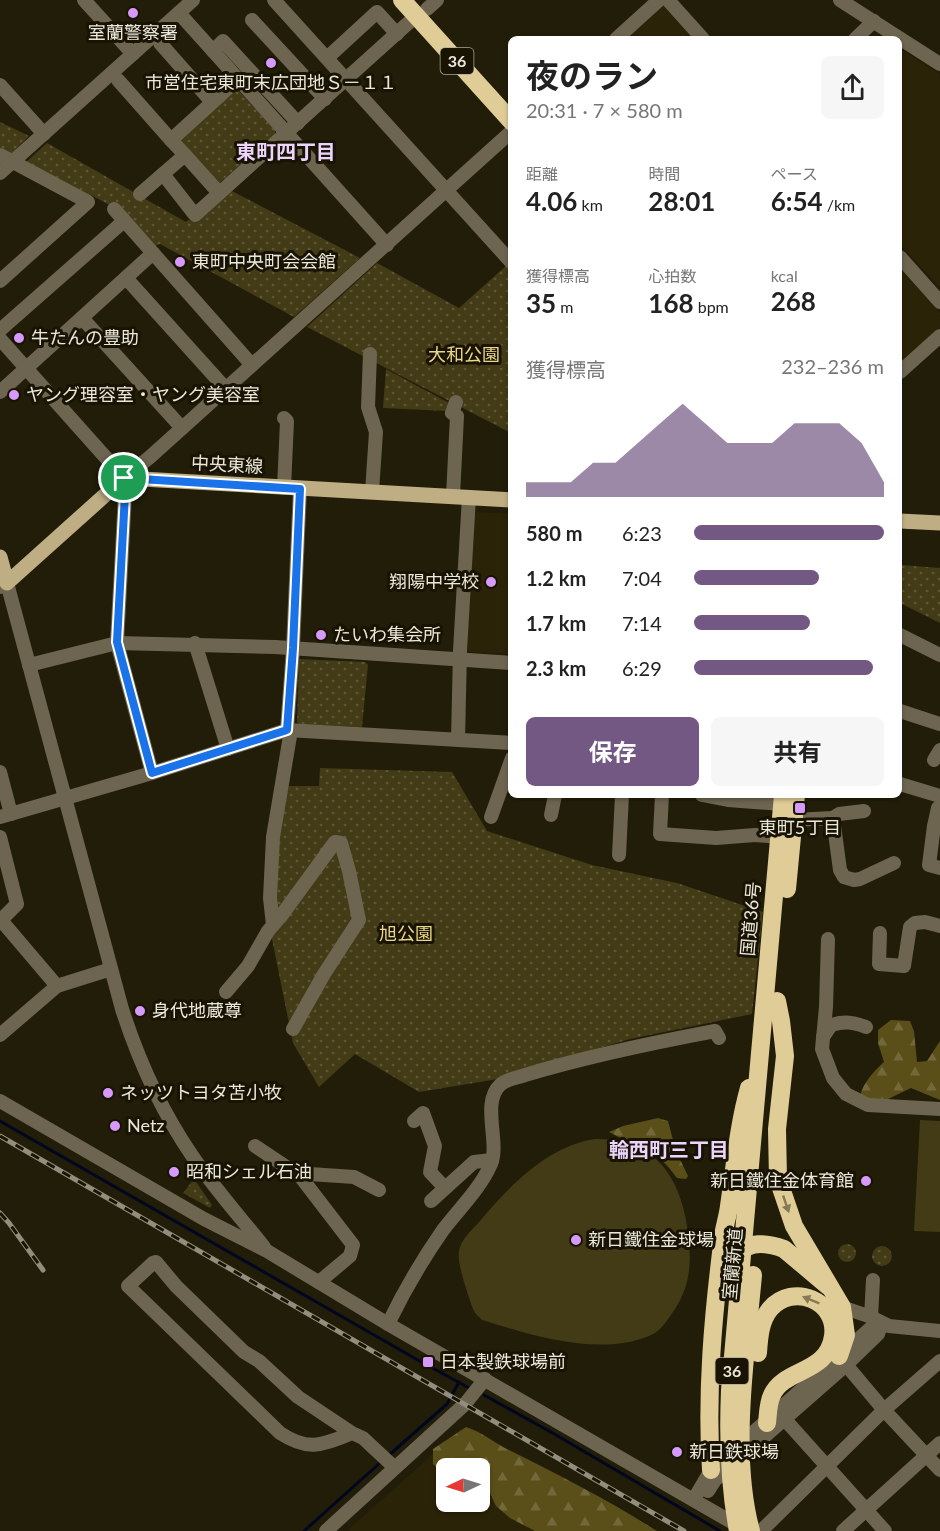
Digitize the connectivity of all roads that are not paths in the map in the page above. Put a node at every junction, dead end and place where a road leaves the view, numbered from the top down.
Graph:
1 (84, 0) edge
2 (193, 0) edge
3 (274, 0) edge
4 (402, 0) edge
5 (659, 0) edge
6 (668, 0) edge
7 (840, 0) edge
8 (425, 6) edge
9 (179, 13) junction
10 (252, 20) dead end
11 (874, 21) junction
12 (397, 34) junction
13 (619, 36) edge
14 (700, 36) edge
15 (858, 36) edge
16 (897, 36) edge
17 (902, 39) edge
18 (160, 43) dead end
19 (213, 51) junction
20 (133, 54) junction
21 (327, 58) junction
22 (940, 64) edge
23 (238, 79) junction
24 (118, 80) dead end
25 (346, 80) junction
26 (0, 85) edge
27 (325, 99) junction
28 (508, 99) edge
29 (213, 102) junction
30 (508, 117) edge
31 (298, 123) junction
32 (287, 133) junction
33 (44, 134) junction
34 (508, 135) edge
35 (171, 140) junction
36 (0, 155) edge
37 (185, 155) junction
38 (13, 162) junction
39 (0, 174) edge
40 (163, 174) junction
41 (446, 190) junction
42 (219, 193) junction
43 (140, 194) dead end
44 (114, 209) dead end
45 (124, 221) junction
46 (387, 244) junction
47 (153, 253) junction
48 (508, 259) edge
49 (902, 259) edge
50 (126, 278) junction
51 (0, 281) edge
52 (940, 302) edge
53 (82, 318) junction
54 (0, 330) edge
55 (940, 336) edge
56 (0, 339) edge
57 (370, 354) dead end
58 (252, 365) junction
59 (26, 368) junction
60 (902, 370) edge
61 (226, 388) junction
62 (0, 392) edge
63 (456, 402) dead end
64 (284, 418) dead end
65 (182, 428) junction
66 (124, 478) junction
67 (284, 488) junction
68 (300, 489) junction
69 (372, 492) junction
70 (453, 496) junction
71 (469, 497) junction
72 (508, 500) edge
73 (902, 521) edge
74 (940, 523) edge
75 (0, 557) edge
76 (3, 585) edge
77 (902, 636) edge
78 (117, 642) junction
79 (195, 643) junction
80 (293, 648) junction
81 (940, 655) edge
82 (461, 661) junction
83 (508, 663) edge
84 (29, 665) junction
85 (902, 712) edge
86 (940, 724) edge
87 (287, 730) junction
88 (458, 740) junction
89 (508, 743) edge
90 (228, 749) junction
91 (508, 769) edge
92 (0, 772) edge
93 (152, 773) junction
94 (902, 785) edge
95 (940, 796) edge
96 (554, 798) edge
97 (622, 798) edge
98 (662, 798) edge
99 (718, 798) edge
100 (787, 798) edge
101 (65, 800) junction
102 (940, 809) edge
103 (864, 812) dead end
104 (551, 815) dead end
105 (6, 816) edge
106 (491, 817) dead end
107 (833, 818) junction
108 (793, 820) junction
109 (0, 837) edge
110 (779, 837) junction
111 (619, 855) dead end
112 (894, 863) dead end
113 (940, 868) edge
114 (1, 919) edge
115 (273, 925) junction
116 (940, 926) edge
117 (880, 933) dead end
118 (828, 939) dead end
119 (111, 969) junction
120 (57, 986) junction
121 (226, 992) dead end
122 (777, 1001) junction
123 (866, 1027) dead end
124 (293, 1029) dead end
125 (0, 1035) edge
126 (823, 1037) junction
127 (719, 1038) dead end
128 (0, 1101) edge
129 (940, 1109) edge
130 (414, 1121) dead end
131 (255, 1146) dead end
132 (492, 1160) junction
133 (295, 1173) junction
134 (445, 1188) junction
135 (379, 1190) dead end
136 (431, 1201) dead end
137 (745, 1211) junction
138 (267, 1251) junction
139 (873, 1280) dead end
140 (319, 1282) junction
141 (828, 1286) junction
142 (842, 1307) junction
143 (877, 1320) junction
144 (388, 1324) junction
145 (940, 1331) edge
146 (843, 1361) junction
147 (940, 1361) edge
148 (485, 1379) junction
149 (884, 1410) junction
150 (777, 1418) junction
151 (352, 1433) junction
152 (940, 1443) edge
153 (926, 1455) junction
154 (388, 1462) junction
155 (828, 1467) junction
156 (711, 1470) junction
157 (940, 1470) edge
158 (697, 1501) junction
159 (865, 1510) junction
160 (326, 1531) edge
161 (727, 1531) edge
162 (738, 1531) edge
163 (749, 1531) edge
164 (762, 1531) edge
165 (843, 1531) edge
166 (885, 1531) edge

1 - 20 street
2 - 9 street
3 - 21 street
4 - 8 highway, 36
5 - 13 street
6 - 14 street
7 - 11 street
8 - 12 street
8 - 28 highway, 36
8 - 30 highway, 36
9 - 19 street
9 - 20 street
10 - 27 street
11 - 15 street
11 - 16 street
12 - 21 street
12 - 25 street
17 - 22 street
18 - 29 street
19 - 23 street
19 - 31 street
20 - 33 street
21 - 25 street
23 - 29 street
23 - 32 street
24 - 35 street
25 - 27 street
25 - 41 street
26 - 33 street
27 - 31 street
29 - 35 street
31 - 32 street
32 - 42 street
32 - 46 street
33 - 38 street
34 - 41 street
35 - 37 street
36 - 38 street
37 - 40 street
37 - 42 street
38 - 39 street
38 - 51 street
40 - 42 street
40 - 43 street
41 - 46 street
41 - 48 street
44 - 45 street
45 - 47 street
45 - 54 street
46 - 58 street
47 - 50 street
47 - 58 street
49 - 52 street
50 - 53 street
50 - 61 street
53 - 59 street
53 - 65 street
55 - 60 street
56 - 59 street
57 - 69 street
58 - 61 street
59 - 62 street
59 - 66 street
61 - 65 street
63 - 70 street
64 - 67 street
65 - 66 street
66 - 67 main road, 中央東線
66 - 76 main road
66 - 78 street
67 - 68 main road, 中央東線
68 - 69 main road, 中央東線
68 - 80 street
69 - 70 main road, 中央東線
70 - 71 main road, 中央東線
71 - 72 main road, 中央東線
71 - 82 street
73 - 74 main road
75 - 76 main road
76 - 84 street
77 - 81 street
78 - 79 street
78 - 84 street
78 - 93 street
79 - 80 street
79 - 90 street
80 - 82 street
80 - 87 street
82 - 83 street
82 - 88 street
84 - 101 street
85 - 86 street
87 - 88 street
87 - 90 street
87 - 115 street
88 - 89 street
90 - 93 street
91 - 106 street
92 - 105 street
93 - 101 street
94 - 95 street
96 - 104 street
97 - 111 street
98 - 110 street
99 - 100 street
100 - 108 highway, 国道36号 / 36
100 - 110 highway, 国道36号
101 - 105 street
101 - 119 street
102 - 113 street
103 - 107 street
107 - 108 street
107 - 112 street
108 - 122 highway, 国道36号 / 36
109 - 114 street
110 - 137 highway, 国道36号
114 - 120 street
115 - 121 street
115 - 124 street
116 - 117 street
118 - 126 street
119 - 120 street
119 - 138 street
120 - 125 street
122 - 137 highway, 室蘭新道 / 36
122 -> 141 highway
123 - 126 street
126 - 129 street
127 - 132 street
128 - 138 street
130 - 134 street
131 - 133 street
132 - 134 street
132 - 144 street
133 - 135 street
133 - 140 street
134 - 136 street
137 - 156 highway
137 - 162 highway, 室蘭新道 / 36
137 - 163 highway, 室蘭新道 / 36
138 - 140 street
139 - 143 street
140 - 144 street
141 - 142 highway
141 - 161 highway
142 - 143 street
142 - 146 highway
143 - 145 street
143 - 146 street
144 - 148 street
146 - 149 street
146 - 150 street
147 - 149 street
148 - 154 street
148 - 158 street
149 - 153 street
149 - 155 street
150 - 155 street
150 - 156 street
150 - 158 street
150 -> 164 highway
151 - 151 street
151 - 154 street
152 - 153 street
153 - 157 street
153 - 159 street
154 - 160 street
155 - 159 street
155 - 164 street
156 - 158 street
158 - 163 street
159 - 165 street
159 - 166 street

